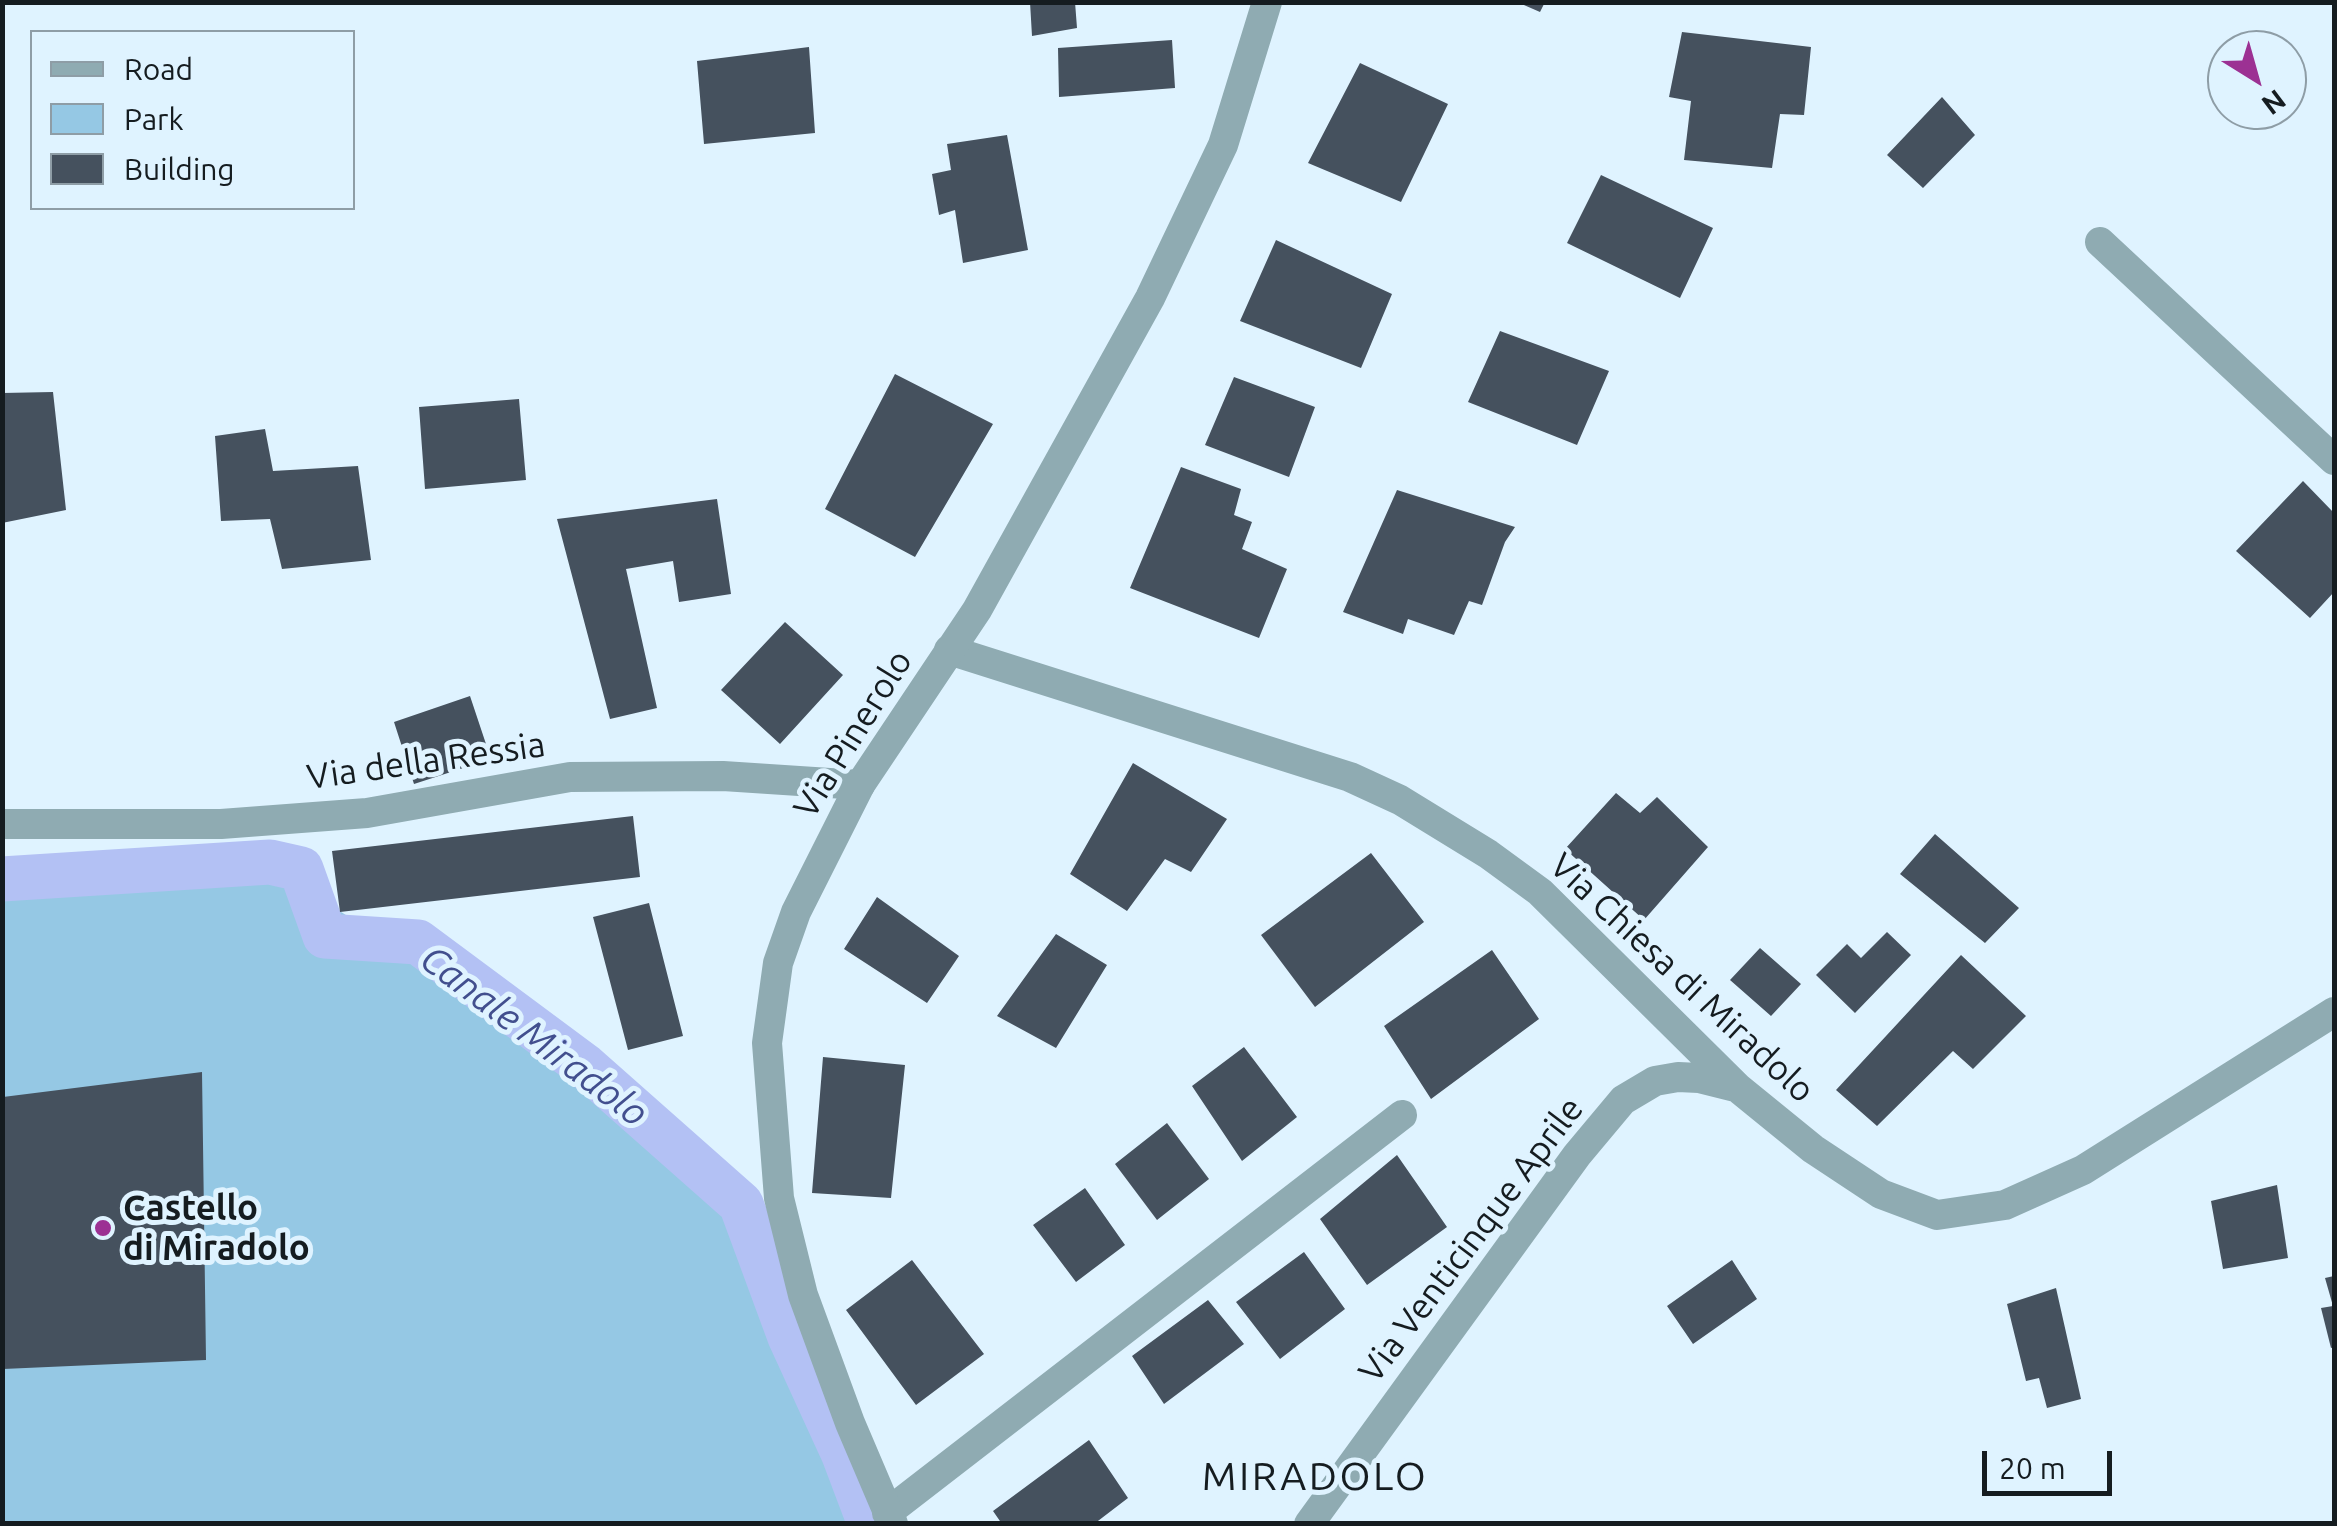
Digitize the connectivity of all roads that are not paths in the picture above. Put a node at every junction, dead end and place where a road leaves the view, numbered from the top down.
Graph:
1 (1261, 11) edge
2 (2100, 242) dead end
3 (2334, 460) edge
4 (949, 650) junction
5 (860, 785) junction
6 (2, 824) edge
7 (2334, 1012) edge
8 (1738, 1088) junction
9 (1402, 1115) dead end
10 (890, 1518) edge
11 (1309, 1524) edge

1 - 4 street, Via Pinerolo
2 - 3 street
4 - 5 street, Via Pinerolo
4 - 8 street, Via Chiesa di Miradolo
5 - 6 street, Via della Ressia
5 - 10 street, Via Pinerolo
7 - 8 street, Via Chiesa di Miradolo
8 - 11 street, Via Venticinque Aprile
9 - 10 street

